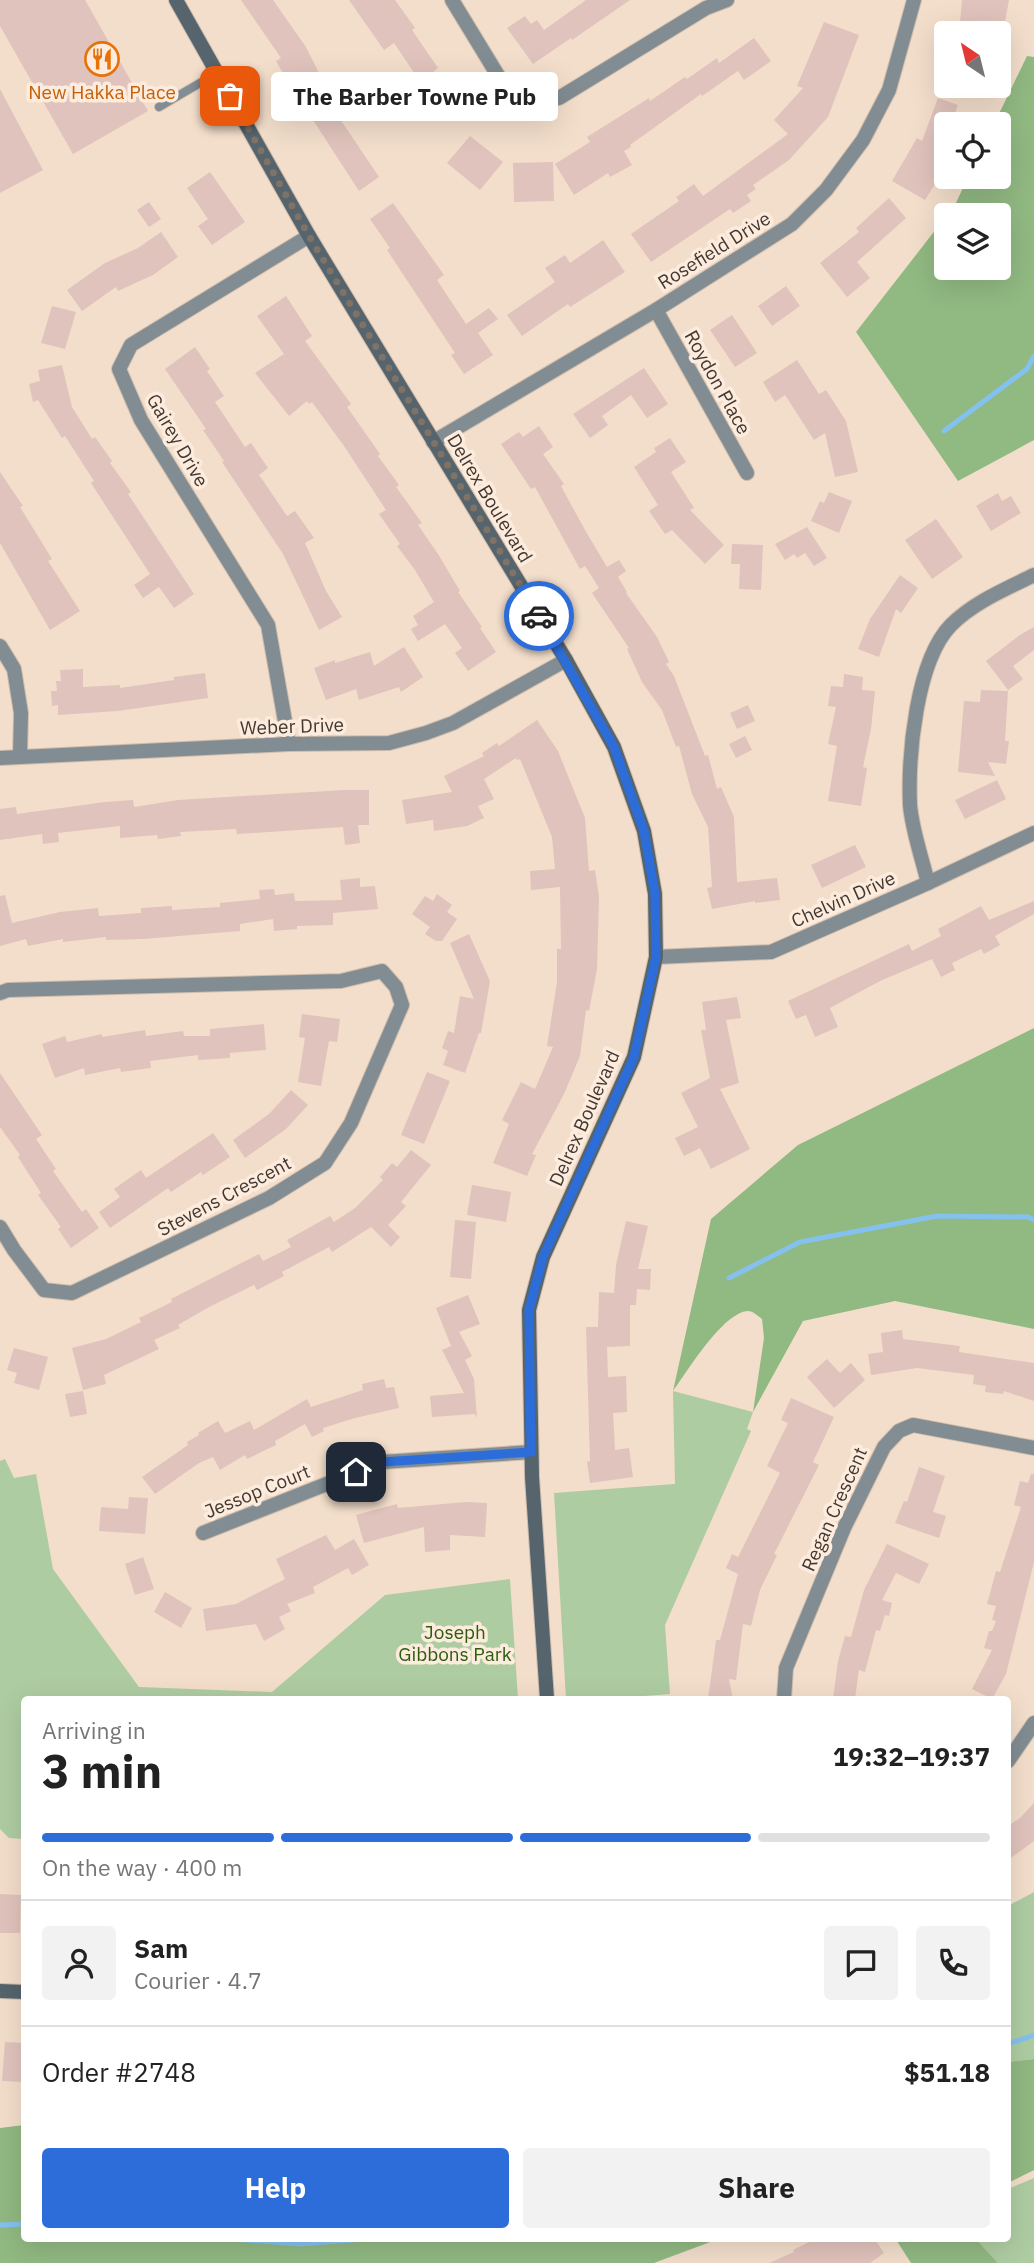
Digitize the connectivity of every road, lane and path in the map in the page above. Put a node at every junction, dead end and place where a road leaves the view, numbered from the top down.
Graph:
1 (176, 0) edge
2 (452, 0) edge
3 (727, 0) edge
4 (914, 0) edge
5 (217, 73) junction
6 (159, 107) dead end
7 (309, 236) junction
8 (656, 310) junction
9 (433, 442) junction
10 (747, 473) dead end
11 (1034, 575) edge
12 (0, 646) edge
13 (566, 660) junction
14 (289, 744) junction
15 (20, 756) junction
16 (0, 758) edge
17 (1034, 833) edge
18 (928, 883) junction
19 (656, 957) junction
20 (0, 993) edge
21 (0, 1227) edge
22 (1034, 1448) edge
23 (531, 1452) junction
24 (203, 1533) dead end
25 (547, 1696) edge
26 (784, 1696) edge
27 (1034, 1723) edge
28 (1011, 1756) edge
29 (0, 1991) edge
30 (21, 1992) edge

1 - 5 street, Delrex Boulevard
2 - 3 street
4 - 8 street, Rosefield Drive
5 - 6 lane
5 - 7 street, Delrex Boulevard
7 - 9 street, Delrex Boulevard
7 - 14 street, Gairey Drive
8 - 9 street, Rosefield Drive
8 - 10 street, Roydon Place
9 - 13 street, Delrex Boulevard
11 - 18 street
12 - 15 street
13 - 14 street, Weber Drive
13 - 19 street, Delrex Boulevard
14 - 15 street, Weber Drive
15 - 16 street, Weber Drive
17 - 18 street, Chelvin Drive
18 - 19 street, Chelvin Drive
19 - 23 street, Delrex Boulevard
20 - 21 street, Stevens Crescent
22 - 26 street, Regan Crescent
23 - 24 street, Jessop Court
23 - 25 street, Delrex Boulevard
27 - 28 street
29 - 30 street

